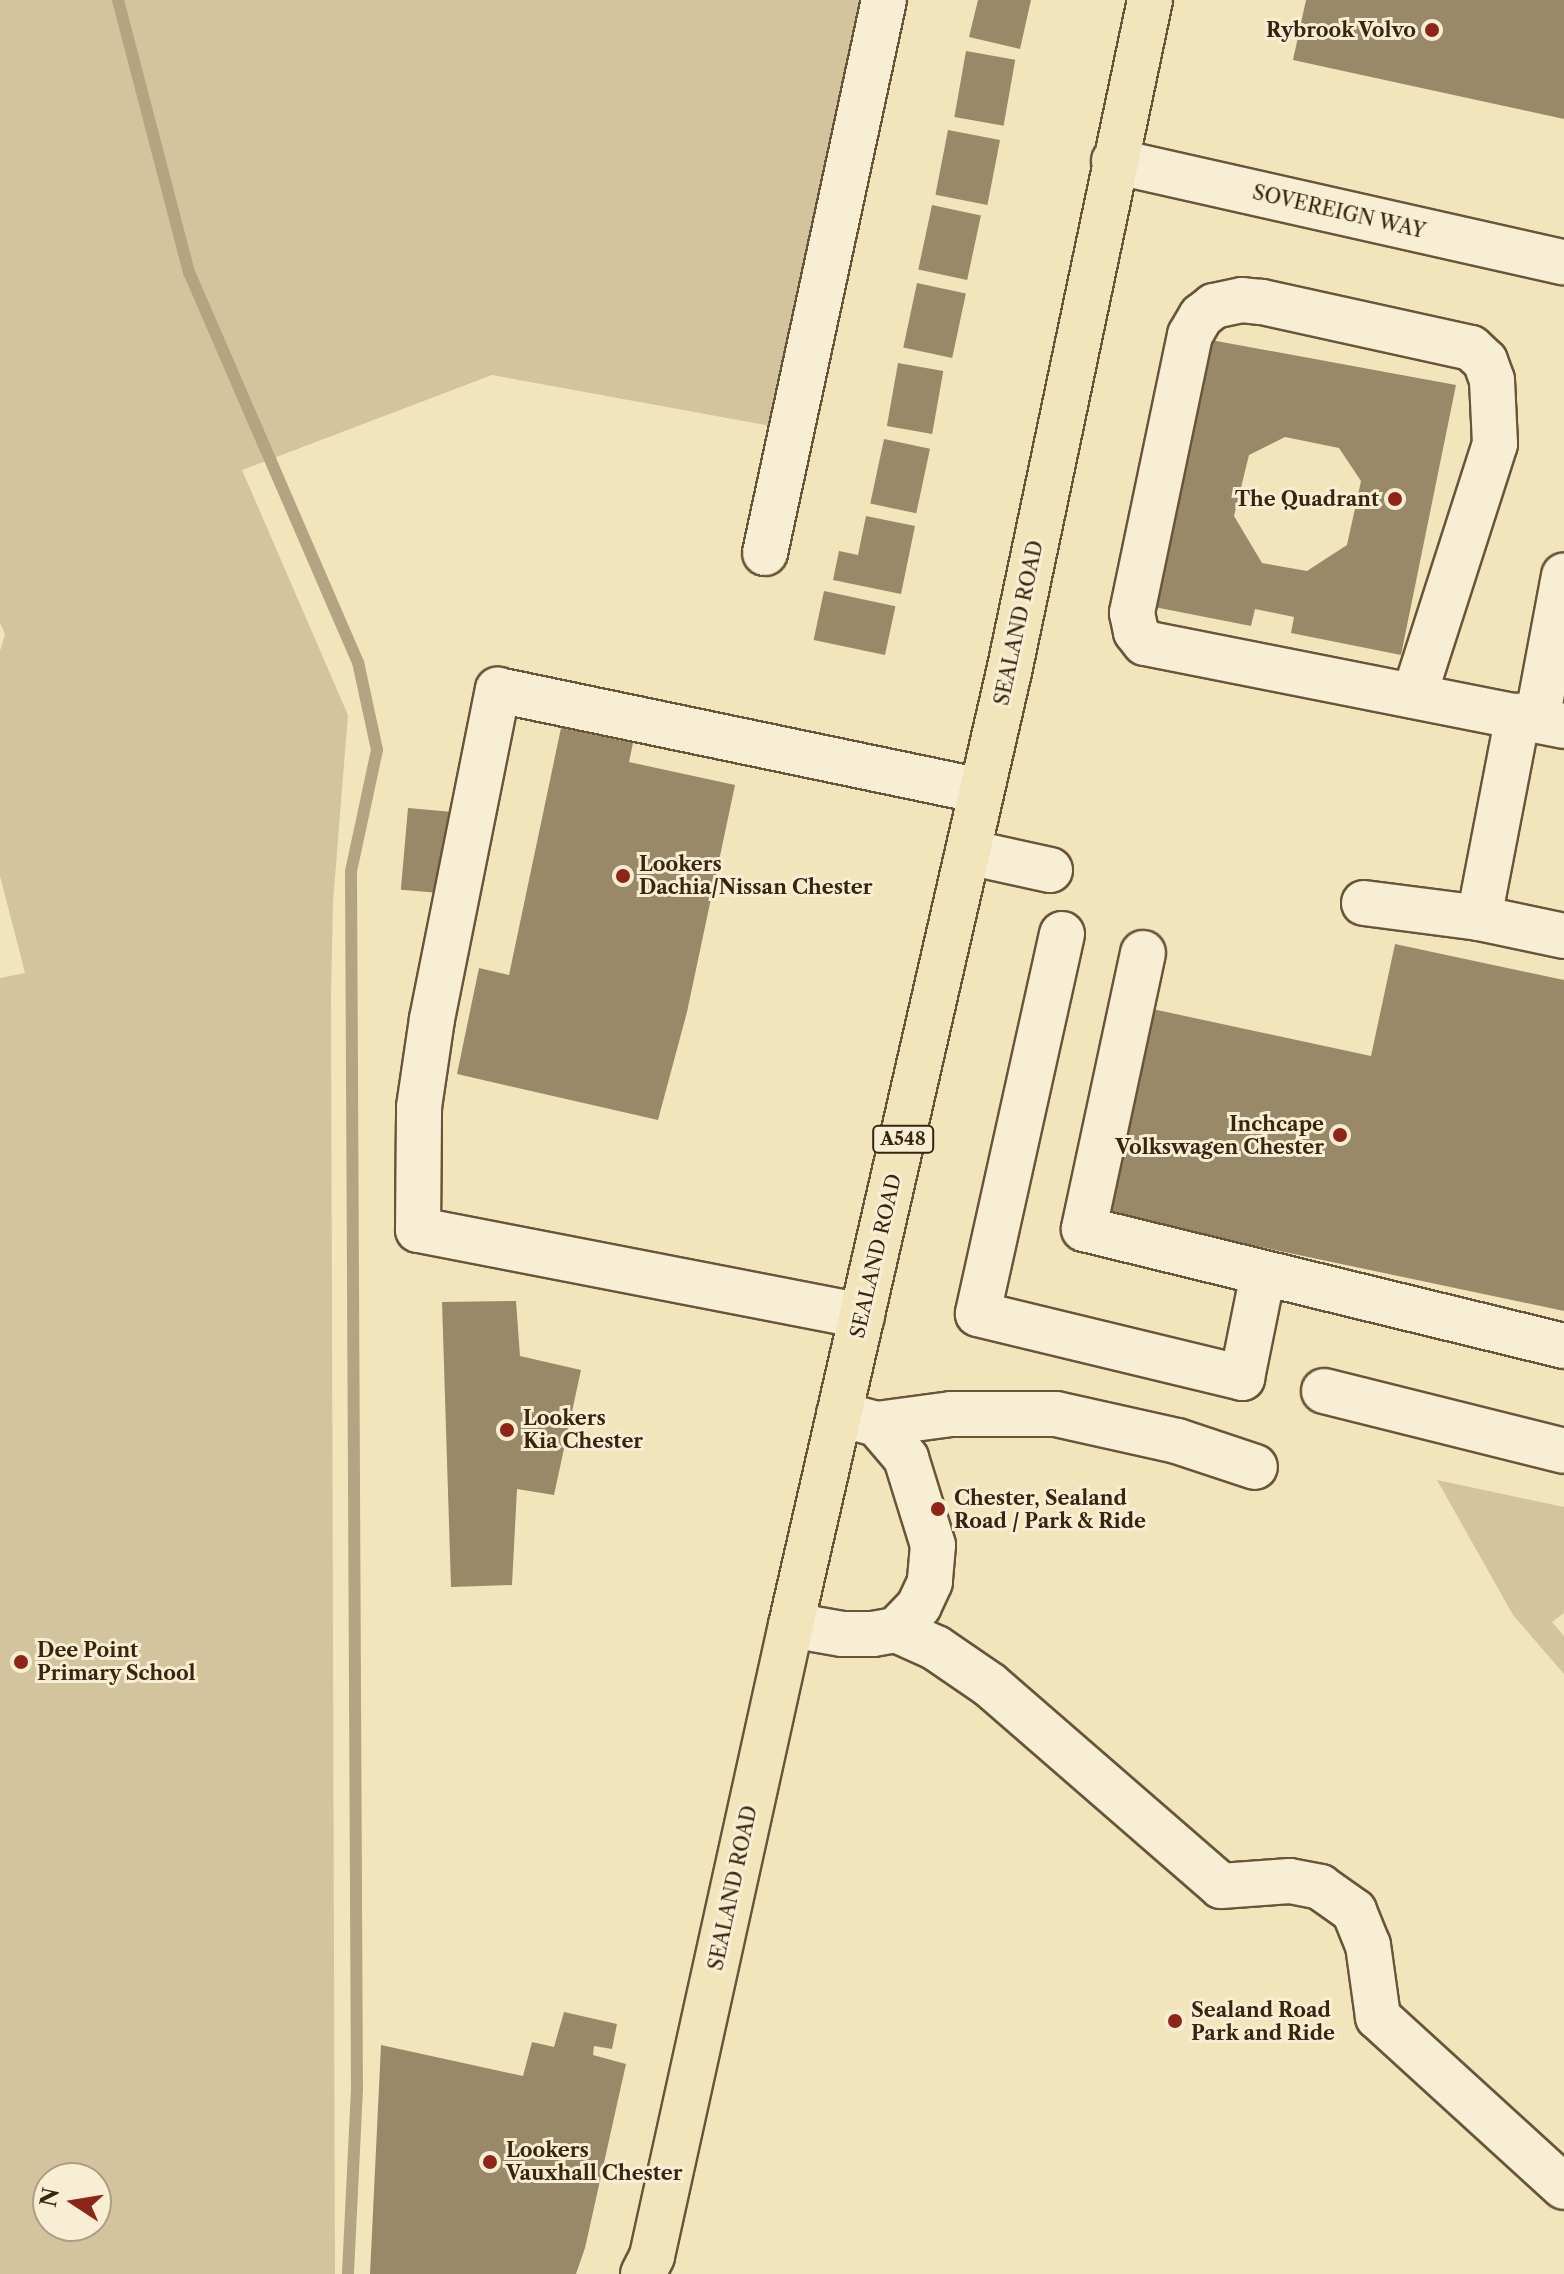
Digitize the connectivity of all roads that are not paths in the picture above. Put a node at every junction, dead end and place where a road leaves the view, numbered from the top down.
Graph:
1 (884, 0) edge
2 (1150, 0) edge
3 (1114, 161) junction
4 (1564, 262) edge
5 (765, 553) dead end
6 (1564, 576) edge
7 (1414, 696) junction
8 (1540, 721) edge
9 (982, 791) junction
10 (968, 852) junction
11 (1050, 870) dead end
12 (1364, 903) dead end
13 (1479, 918) junction
14 (1062, 934) dead end
15 (1564, 936) edge
16 (1143, 953) dead end
17 (1263, 1274) junction
18 (862, 1316) junction
19 (1564, 1346) edge
20 (1324, 1391) dead end
21 (858, 1419) junction
22 (1564, 1451) edge
23 (1255, 1467) dead end
24 (791, 1625) junction
25 (896, 1630) junction
26 (1564, 2187) edge
27 (643, 2274) edge

1 - 5 street
2 - 3 main road, SEALAND ROAD / A548
3 - 4 street, SOVEREIGN WAY
3 - 9 main road, SEALAND ROAD / A548
6 - 8 street
7 - 7 street
7 - 8 street
8 - 13 street
9 - 10 main road, SEALAND ROAD / A548
9 - 18 street
10 - 11 street
10 - 18 main road, SEALAND ROAD / A548
12 - 13 street
13 - 15 street
14 - 17 street
16 - 17 street
17 - 19 street
18 - 21 main road, SEALAND ROAD / A548
20 - 22 street
21 - 23 street
21 - 24 main road, SEALAND ROAD / A548
21 - 25 street
24 - 25 street
24 - 27 main road, SEALAND ROAD / A548
25 - 26 street

